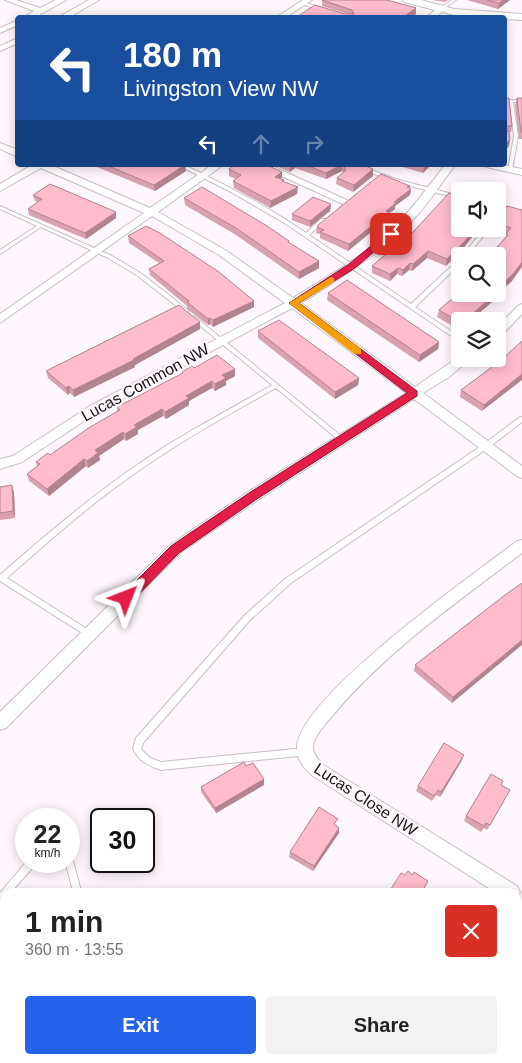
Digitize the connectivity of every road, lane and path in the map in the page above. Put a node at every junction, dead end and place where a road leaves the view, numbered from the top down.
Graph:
1 (9, 0) edge
2 (62, 0) edge
3 (95, 0) edge
4 (408, 0) edge
5 (454, 0) edge
6 (305, 2) edge
7 (393, 2) edge
8 (40, 11) junction
9 (331, 12) edge
10 (33, 15) edge
11 (67, 15) edge
12 (284, 15) edge
13 (438, 15) edge
14 (475, 15) edge
15 (507, 16) edge
16 (522, 17) edge
17 (507, 23) edge
18 (15, 24) edge
19 (522, 24) edge
20 (0, 31) edge
21 (15, 41) edge
22 (0, 48) edge
23 (522, 101) edge
24 (0, 146) edge
25 (15, 153) edge
26 (37, 167) edge
27 (46, 167) edge
28 (184, 167) edge
29 (215, 167) edge
30 (267, 167) edge
31 (358, 167) edge
32 (448, 167) edge
33 (497, 167) edge
34 (510, 170) junction
35 (522, 172) edge
36 (380, 175) junction
37 (202, 176) junction
38 (374, 180) edge
39 (0, 188) edge
40 (431, 190) junction
41 (451, 196) edge
42 (346, 202) edge
43 (0, 207) edge
44 (506, 210) edge
45 (152, 212) junction
46 (522, 213) edge
47 (326, 218) edge
48 (42, 225) junction
49 (306, 234) junction
50 (479, 237) edge
51 (471, 247) edge
52 (97, 251) junction
53 (0, 252) edge
54 (352, 266) junction
55 (451, 269) edge
56 (293, 303) junction
57 (411, 307) junction
58 (522, 308) edge
59 (0, 319) edge
60 (506, 324) edge
61 (451, 334) edge
62 (221, 340) junction
63 (452, 367) edge
64 (276, 385) junction
65 (414, 393) junction
66 (522, 419) edge
67 (343, 440) junction
68 (486, 446) junction
69 (0, 464) edge
70 (522, 473) edge
71 (522, 545) edge
72 (1, 578) edge
73 (90, 635) junction
74 (2, 718) edge
75 (305, 752) junction
76 (23, 873) edge
77 (72, 873) edge
78 (10, 888) edge
79 (76, 888) edge
80 (506, 888) edge

1 - 8 street
2 - 8 street
3 - 11 street
4 - 13 street
5 - 13 lane
6 - 9 lane
6 - 12 street
7 - 13 street
8 - 10 street
13 - 14 street
15 - 16 street
17 - 19 street
18 - 20 street
21 - 22 street
23 - 34 lane
24 - 25 street
26 - 39 street
27 - 45 street
28 - 37 lane
29 - 37 street
30 - 42 street
31 - 36 lane
32 - 40 street, Lucas Common NW
33 - 34 street
34 - 35 street
36 - 38 lane
36 - 40 lane
37 - 45 street
37 - 49 lane
40 - 41 lane
40 - 54 street, Lucas Common NW
43 - 48 lane
44 - 46 lane
45 - 52 street
45 - 56 street
47 - 49 lane
48 - 52 lane
48 - 53 lane
49 - 54 lane
50 - 51 lane
52 - 59 street
52 - 62 lane
54 - 56 street, Lucas Common NW
54 - 57 lane
55 - 57 lane
56 - 62 street, Lucas Common NW
56 - 65 street
57 - 61 lane
58 - 60 street
62 - 64 lane
62 - 69 street, Lucas Common NW
63 - 65 street
64 - 67 lane
64 - 72 lane
65 - 67 street
65 - 68 street
66 - 68 lane
67 - 73 street
68 - 70 street
68 - 75 lane
71 - 75 street, Lucas Close NW
72 - 73 lane
73 - 74 street
75 - 80 street, Lucas Close NW
76 - 78 lane
77 - 79 lane

